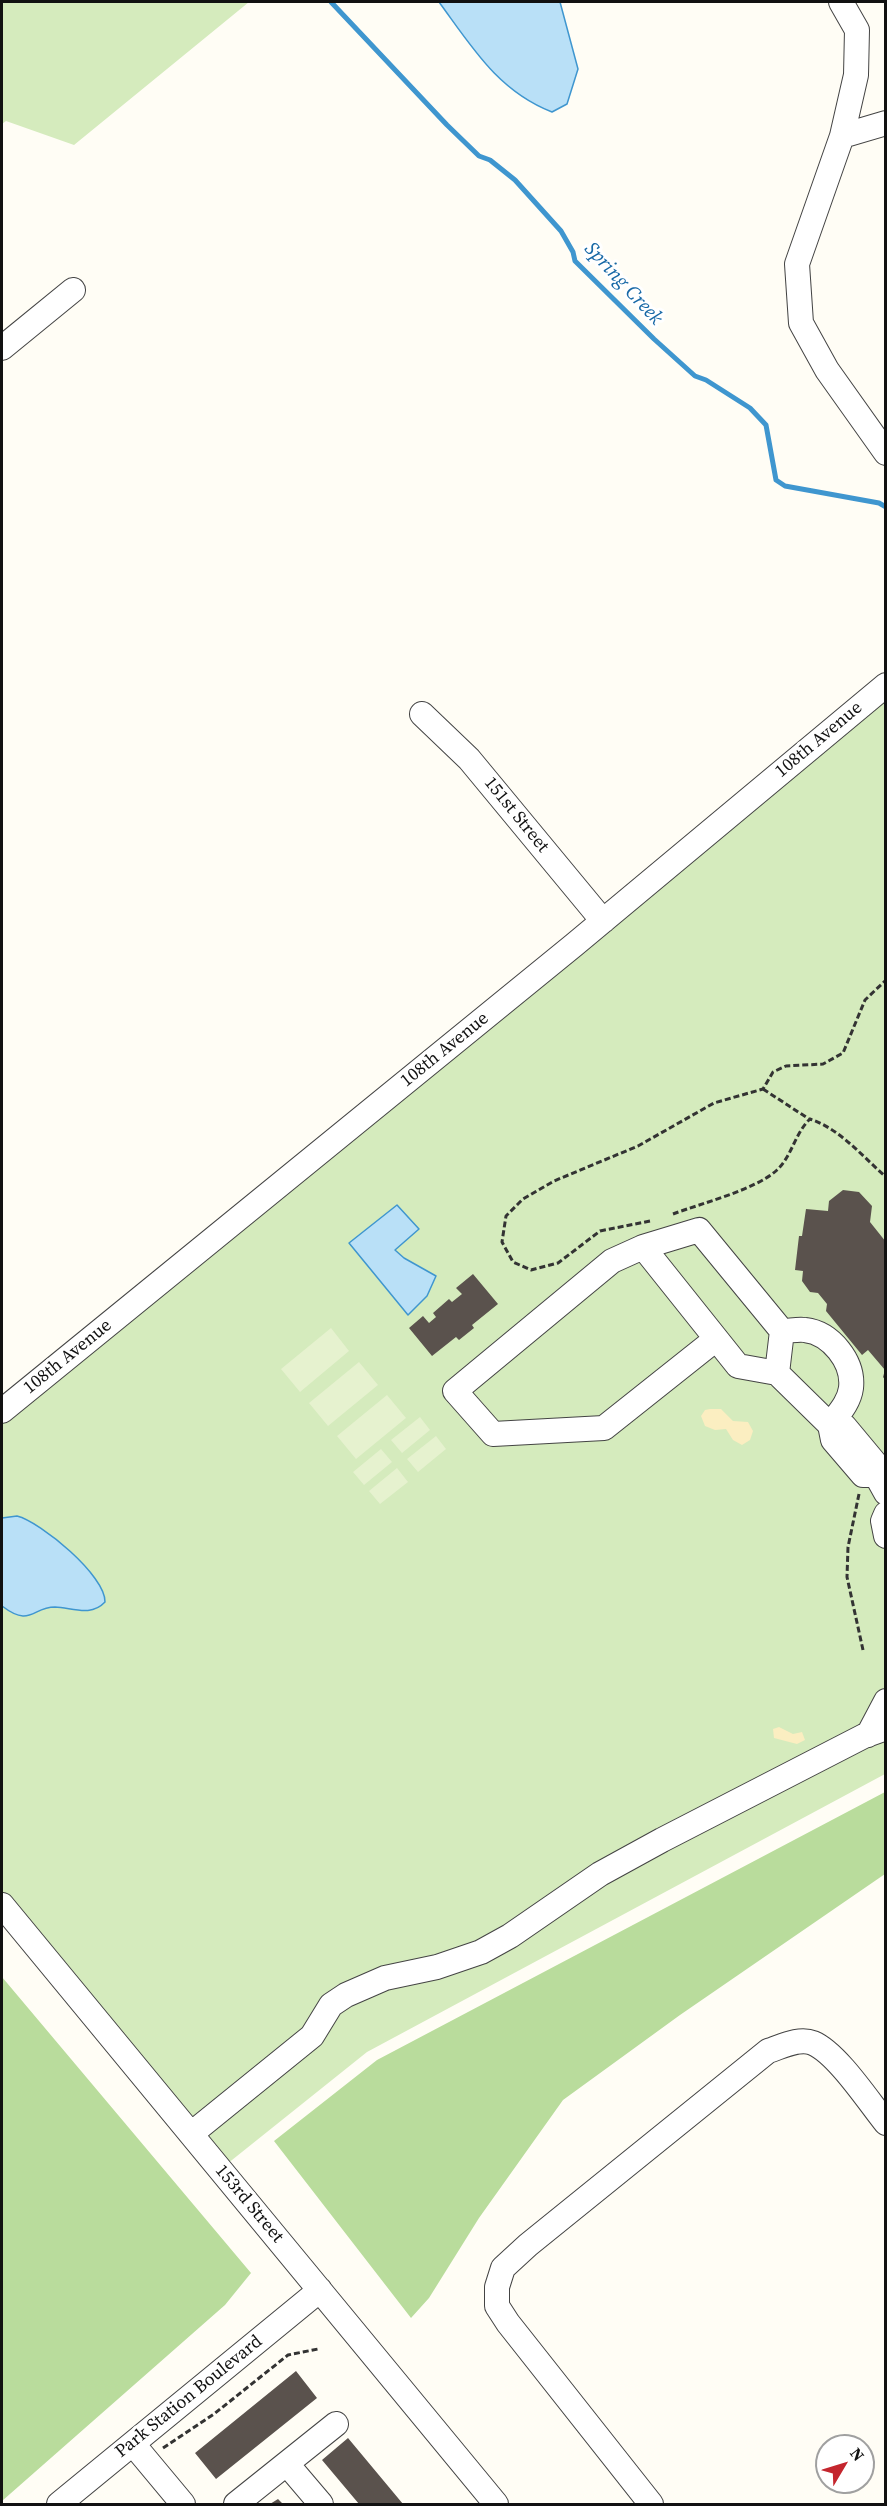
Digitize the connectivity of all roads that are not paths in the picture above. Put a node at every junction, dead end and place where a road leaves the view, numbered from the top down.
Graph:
1 (841, 2) edge
2 (885, 123) edge
3 (842, 136) junction
4 (73, 290) dead end
5 (2, 348) edge
6 (885, 453) edge
7 (885, 685) edge
8 (422, 714) dead end
9 (603, 921) junction
10 (643, 1247) junction
11 (782, 1331) junction
12 (716, 1339) junction
13 (777, 1373) junction
14 (2, 1411) edge
15 (830, 1425) junction
16 (878, 1484) edge
17 (885, 1514) edge
18 (885, 1536) edge
19 (885, 1701) edge
20 (877, 1732) edge
21 (2, 1905) edge
22 (885, 2123) edge
23 (191, 2134) junction
24 (320, 2289) junction
25 (336, 2424) dead end
26 (140, 2452) junction
27 (287, 2464) junction
28 (58, 2505) edge
29 (183, 2505) edge
30 (236, 2505) edge
31 (321, 2505) edge
32 (496, 2505) edge
33 (651, 2505) edge

1 - 3 street
2 - 3 street
3 - 6 street
4 - 5 street
7 - 9 street, 108th Avenue
8 - 9 street, 151st Street
9 - 14 street, 108th Avenue
10 - 11 street
10 - 12 street
10 - 12 street
11 - 13 street
11 - 15 street
12 - 13 street
13 - 15 street
15 - 16 street
17 - 18 street
19 - 20 street
20 - 23 street
21 - 23 street, 153rd Street
22 - 33 street
23 - 24 street, 153rd Street
24 - 26 street, Park Station Boulevard
24 - 32 street, 153rd Street
25 - 27 street
26 - 28 street, Park Station Boulevard
26 - 29 street
27 - 30 street
27 - 31 street

